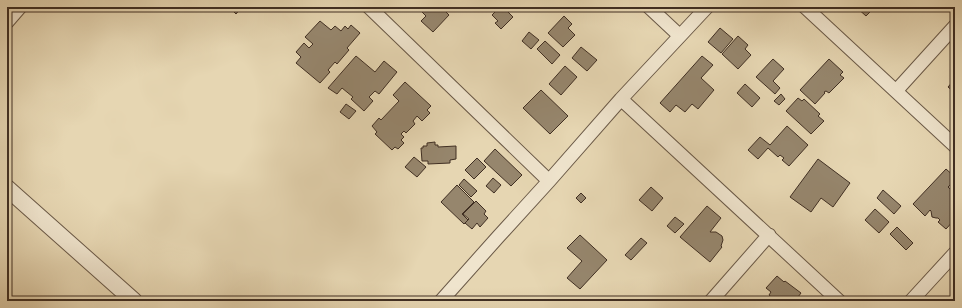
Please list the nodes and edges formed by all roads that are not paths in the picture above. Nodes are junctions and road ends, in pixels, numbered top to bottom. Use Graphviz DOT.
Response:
graph roads {
  1 [pos="20,7"];
  2 [pos="369,7"];
  3 [pos="649,7"];
  4 [pos="707,7"];
  5 [pos="805,7"];
  6 [pos="7,22"];
  7 [pos="955,26"];
  8 [pos="680,36"];
  9 [pos="896,91"];
  10 [pos="622,99"];
  11 [pos="955,146"];
  12 [pos="549,181"];
  13 [pos="7,188"];
  14 [pos="769,235"];
  15 [pos="955,253"];
  16 [pos="134,301"];
  17 [pos="441,301"];
  18 [pos="711,301"];
  19 [pos="839,301"];
  20 [pos="911,301"];
  1 -- 6 [label="street"];
  2 -- 12 [label="street"];
  3 -- 8 [label="street"];
  4 -- 8 [label="street"];
  5 -- 9 [label="street"];
  7 -- 9 [label="street"];
  8 -- 10 [label="street"];
  9 -- 11 [label="street"];
  10 -- 12 [label="street"];
  10 -- 14 [label="street"];
  12 -- 17 [label="street"];
  13 -- 16 [label="street"];
  14 -- 18 [label="street"];
  14 -- 19 [label="street"];
  15 -- 20 [label="street"];
}
